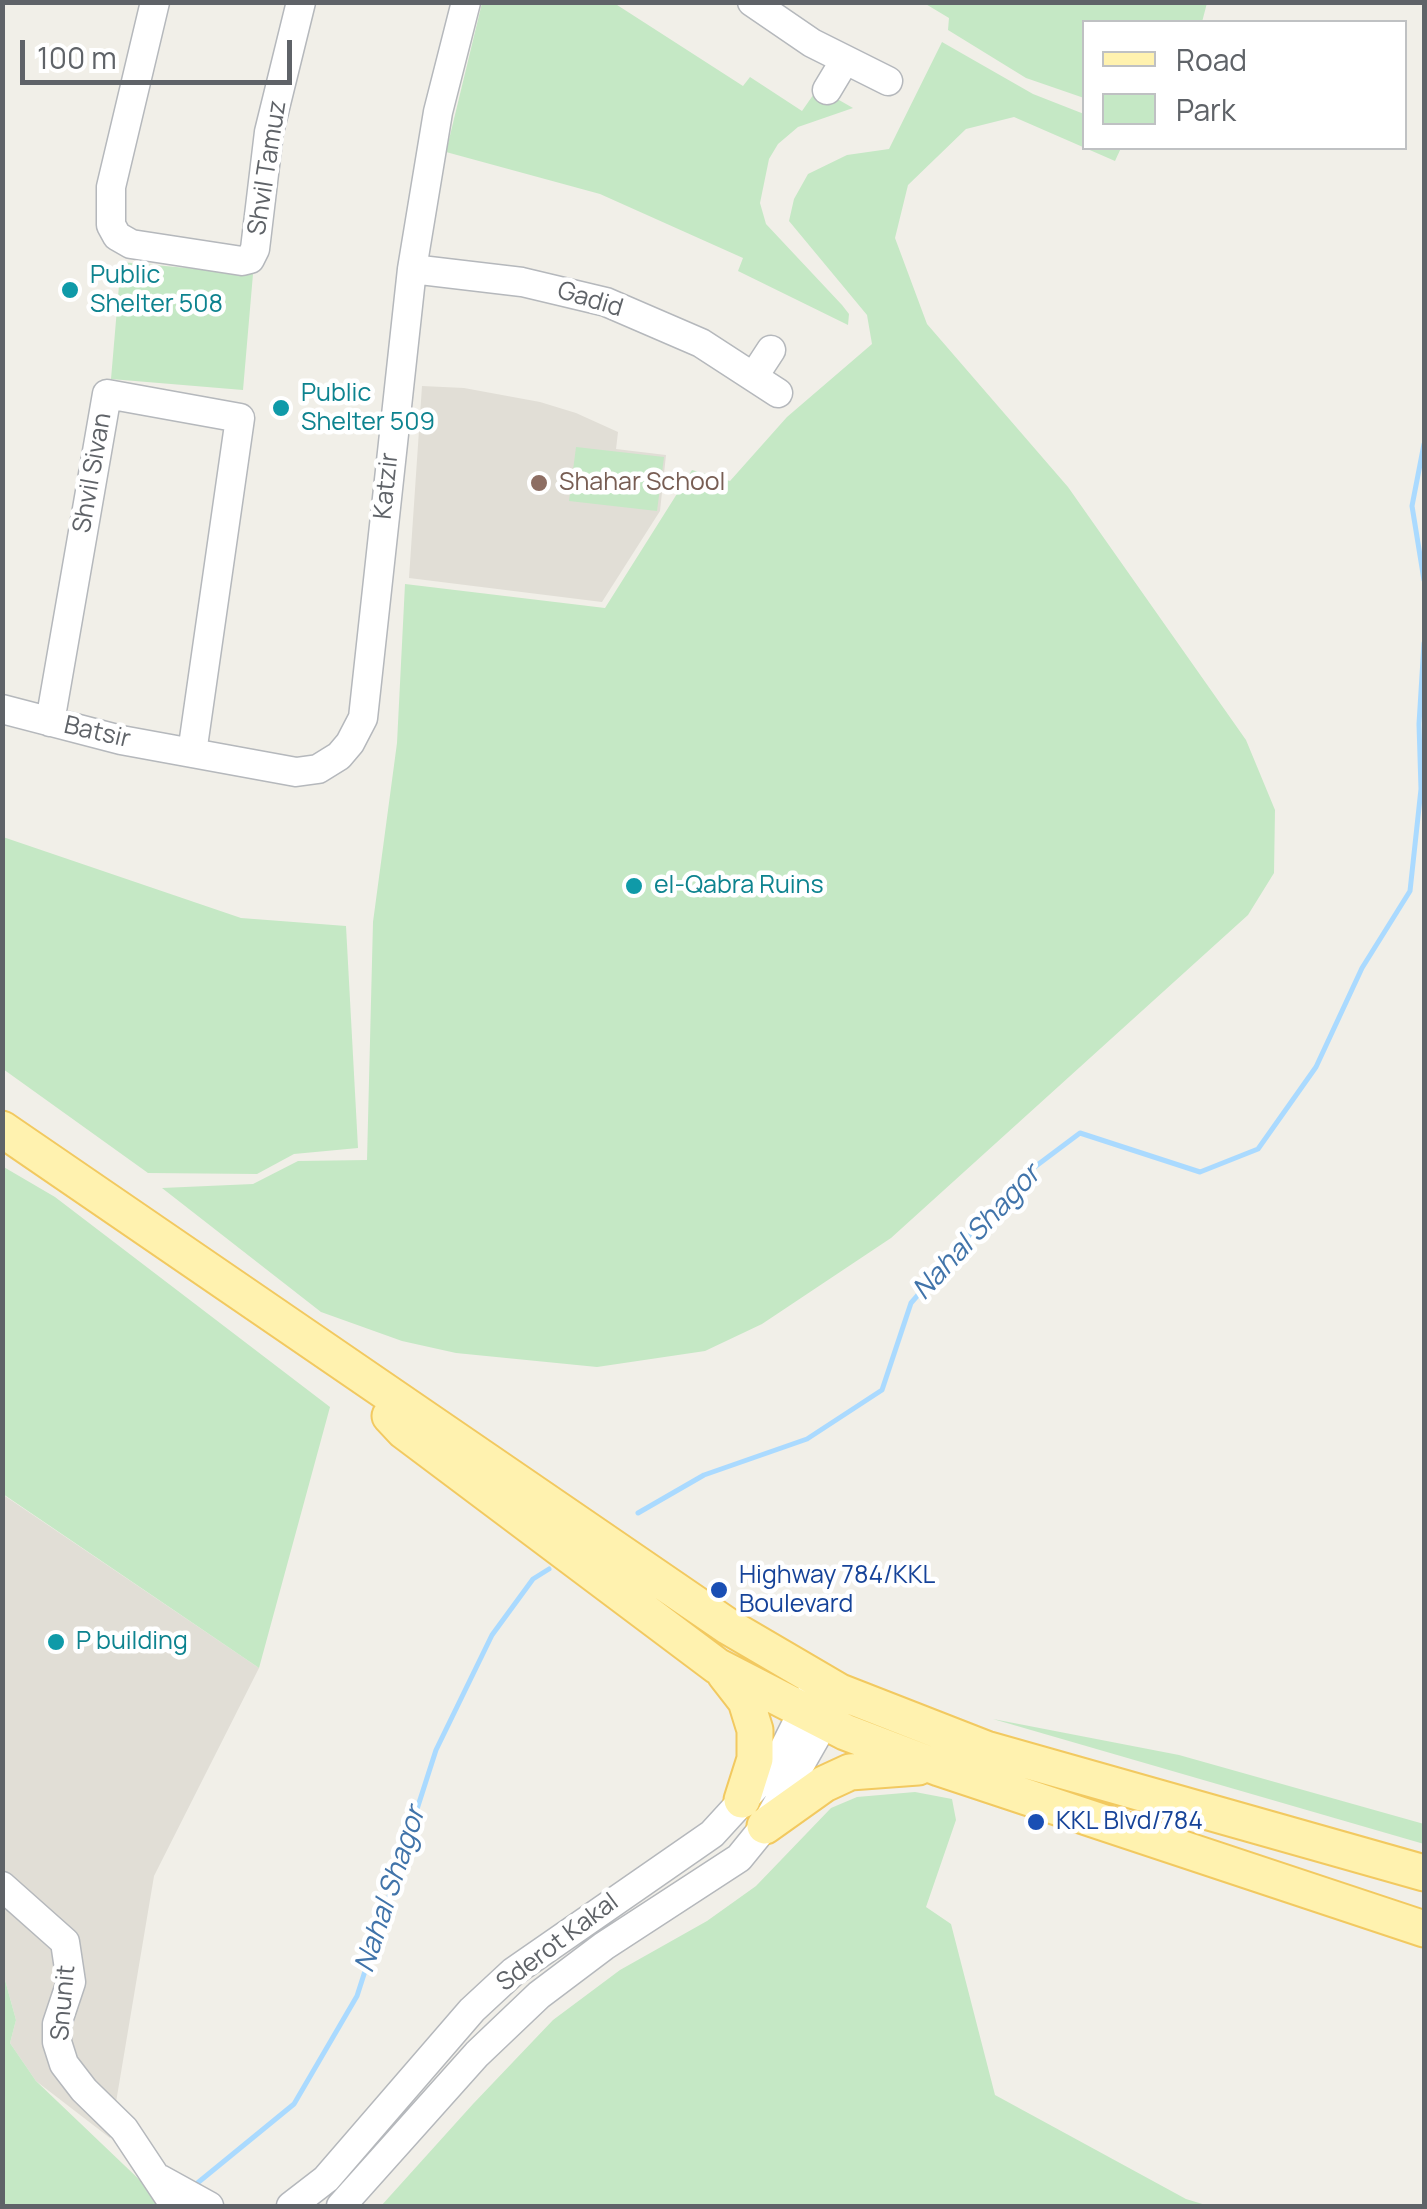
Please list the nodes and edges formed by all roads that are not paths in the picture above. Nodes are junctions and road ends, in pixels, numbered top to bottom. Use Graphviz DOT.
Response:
graph roads {
  1 [pos="155,2"];
  2 [pos="301,2"];
  3 [pos="466,2"];
  4 [pos="752,2"];
  5 [pos="845,60"];
  6 [pos="888,81"];
  7 [pos="828,90"];
  8 [pos="412,269"];
  9 [pos="771,350"];
  10 [pos="754,376"];
  11 [pos="778,393"];
  12 [pos="2,710"];
  13 [pos="50,722"];
  14 [pos="192,753"];
  15 [pos="6,1133"];
  16 [pos="334,1357"];
  17 [pos="717,1666"];
  18 [pos="822,1701"];
  19 [pos="939,1768"];
  20 [pos="754,1813"];
  21 [pos="1424,1874"];
  22 [pos="2,1886"];
  23 [pos="1424,1929"];
  24 [pos="154,2176"];
  25 [pos="175,2206"];
  26 [pos="209,2206"];
  27 [pos="291,2206"];
  28 [pos="341,2206"];
  1 -- 2 [label="street, Shvil Tamuz"];
  3 -- 8 [label="street, Katzir"];
  4 -- 5 [label="street"];
  5 -- 6 [label="street"];
  5 -- 7 [label="street"];
  8 -- 10 [label="street, Gadid"];
  8 -- 14 [label="street, Katzir"];
  9 -- 10 [label="street"];
  10 -- 11 [label="street, Gadid"];
  12 -- 13 [label="street, Batsir"];
  13 -- 14 [label="street, Batsir"];
  13 -- 14 [label="street, Shvil Sivan"];
  15 -- 16 [label="main road"];
  16 -- 17 [label="main road"];
  16 -- 18 [label="main road"];
  17 -- 18 [label="main road"];
  17 -- 20 [label="main road"];
  18 -- 19 [label="main road"];
  18 -- 20 [label="street, Sderot Kakal"];
  18 -- 21 [label="main road"];
  19 -- 20 [label="main road"];
  19 -- 23 [label="main road"];
  20 -- 27 [label="street, Sderot Kakal"];
  20 -- 28 [label="street, Sderot Kakal"];
  22 -- 24 [label="street, Snunit"];
  24 -- 25 [label="street, Snunit"];
  24 -- 26 [label="street, Snunit"];
}
